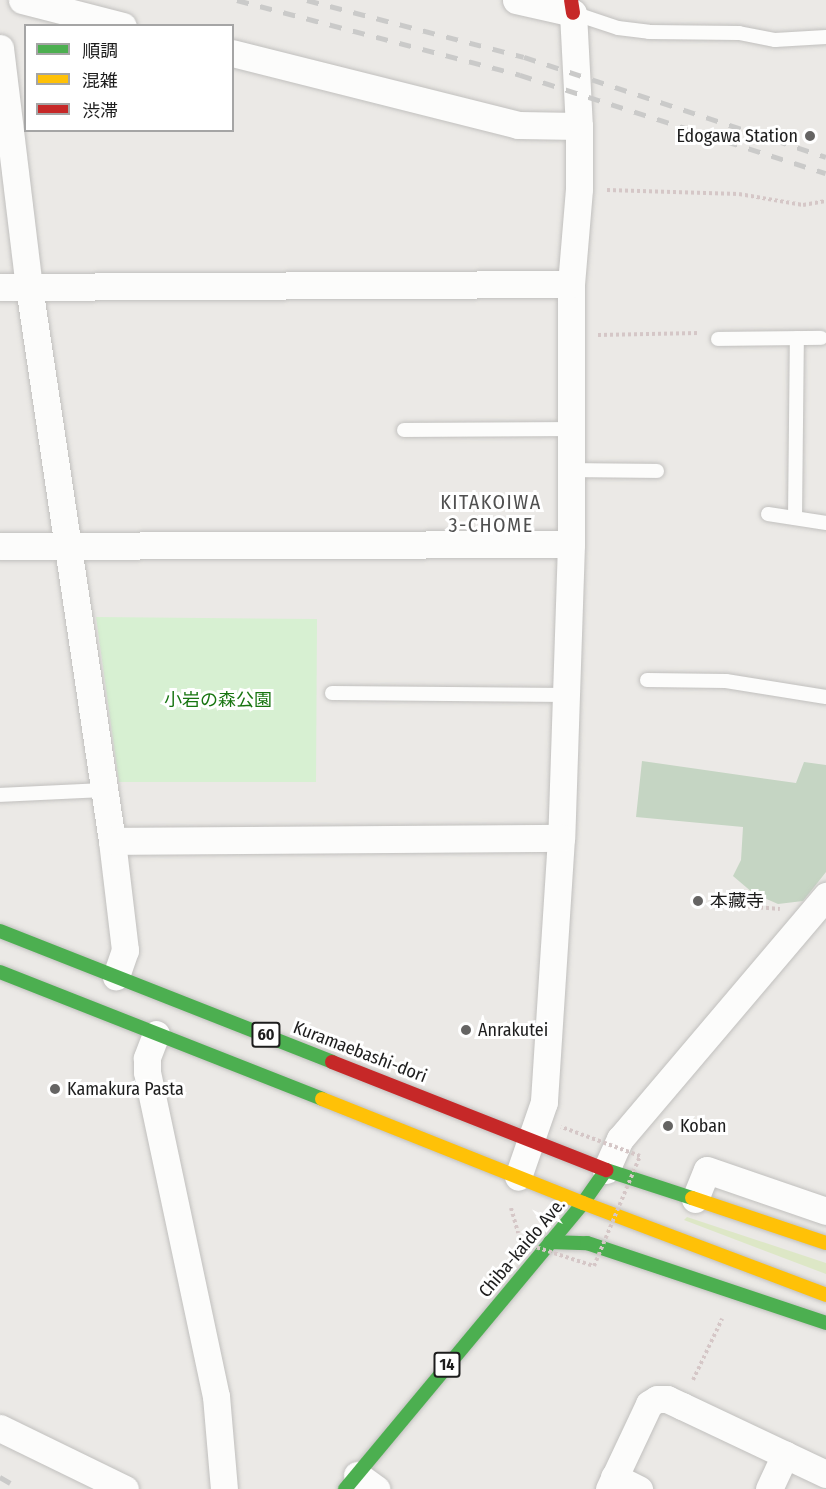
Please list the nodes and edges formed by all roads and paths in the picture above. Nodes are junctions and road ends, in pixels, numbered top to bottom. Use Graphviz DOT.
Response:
graph roads {
  1 [pos="22,0"];
  2 [pos="516,0"];
  3 [pos="572,7"];
  4 [pos="115,24"];
  5 [pos="826,37"];
  6 [pos="0,48"];
  7 [pos="234,54"];
  8 [pos="579,126"];
  9 [pos="5,139"];
  10 [pos="579,189"];
  11 [pos="826,201"];
  12 [pos="571,284"];
  13 [pos="0,287"];
  14 [pos="28,287"];
  15 [pos="571,336"];
  16 [pos="797,338"];
  17 [pos="820,338"];
  18 [pos="717,339"];
  19 [pos="572,429"];
  20 [pos="404,430"];
  21 [pos="572,470"];
  22 [pos="657,471"];
  23 [pos="768,514"];
  24 [pos="795,518"];
  25 [pos="826,523"];
  26 [pos="571,544"];
  27 [pos="0,546"];
  28 [pos="68,547"];
  29 [pos="647,680"];
  30 [pos="332,693"];
  31 [pos="566,695"];
  32 [pos="826,697"];
  33 [pos="102,790"];
  34 [pos="0,795"];
  35 [pos="561,838"];
  36 [pos="112,841"];
  37 [pos="826,896"];
  38 [pos="730,905"];
  39 [pos="807,919"];
  40 [pos="0,931"];
  41 [pos="0,972"];
  42 [pos="116,976"];
  43 [pos="156,1034"];
  44 [pos="561,1127"];
  45 [pos="532,1139"];
  46 [pos="606,1170"];
  47 [pos="518,1190"];
  48 [pos="695,1199"];
  49 [pos="583,1203"];
  50 [pos="826,1211"];
  51 [pos="550,1242"];
  52 [pos="826,1243"];
  53 [pos="826,1295"];
  54 [pos="722,1318"];
  55 [pos="826,1323"];
  56 [pos="682,1406"];
  57 [pos="0,1428"];
  58 [pos="785,1455"];
  59 [pos="826,1474"];
  60 [pos="612,1483"];
  61 [pos="359,1485"];
  62 [pos="125,1489"];
  63 [pos="224,1489"];
  64 [pos="639,1489"];
  65 [pos="769,1489"];
  1 -- 4 [label="street"];
  2 -- 3 [label="street"];
  3 -- 5 [label="lane"];
  3 -- 8 [label="street"];
  6 -- 9 [label="street"];
  7 -- 8 [label="street"];
  8 -- 10 [label="street"];
  9 -- 14 [label="street"];
  10 -- 11 [label="path"];
  10 -- 12 [label="street"];
  12 -- 14 [label="street"];
  12 -- 15 [label="street"];
  13 -- 14 [label="street"];
  14 -- 28 [label="street"];
  15 -- 18 [label="path"];
  15 -- 19 [label="street"];
  16 -- 17 [label="lane"];
  16 -- 18 [label="lane"];
  16 -- 24 [label="lane"];
  19 -- 20 [label="lane"];
  19 -- 21 [label="street"];
  21 -- 22 [label="lane"];
  21 -- 26 [label="street"];
  23 -- 24 [label="lane"];
  24 -- 25 [label="lane"];
  26 -- 28 [label="street"];
  26 -- 31 [label="street"];
  27 -- 28 [label="street"];
  28 -- 33 [label="street"];
  29 -- 32 [label="lane"];
  30 -- 31 [label="lane"];
  31 -- 35 [label="street"];
  33 -- 34 [label="lane"];
  33 -- 36 [label="street"];
  35 -- 36 [label="street"];
  35 -- 45 [label="street"];
  36 -- 42 [label="street"];
  37 -- 39 [label="street"];
  38 -- 39 [label="path"];
  39 -- 46 [label="street"];
  40 -- 42 [label="main road, Kuramaebashi-dori / 60"];
  41 -- 43 [label="main road, 60"];
  42 -- 45 [label="main road, Kuramaebashi-dori / 60"];
  43 -- 47 [label="main road, 60"];
  43 -- 63 [label="street"];
  44 -- 47 [label="path, bridge"];
  45 -- 46 [label="main road, Kuramaebashi-dori / 60"];
  45 -- 47 [label="street"];
  46 -- 48 [label="main road"];
  46 -- 49 [label="main road, 14"];
  47 -- 49 [label="main road, 60"];
  48 -- 50 [label="street"];
  48 -- 52 [label="main road"];
  49 -- 51 [label="main road, Chiba-kaido Ave. / 14"];
  49 -- 53 [label="main road, Chiba-kaido Ave."];
  51 -- 55 [label="main road"];
  51 -- 61 [label="main road, Chiba-kaido Ave. / 14"];
  54 -- 56 [label="path"];
  56 -- 58 [label="street"];
  56 -- 60 [label="street"];
  57 -- 62 [label="street"];
  58 -- 59 [label="street"];
  58 -- 65 [label="street"];
  60 -- 64 [label="street"];
}
